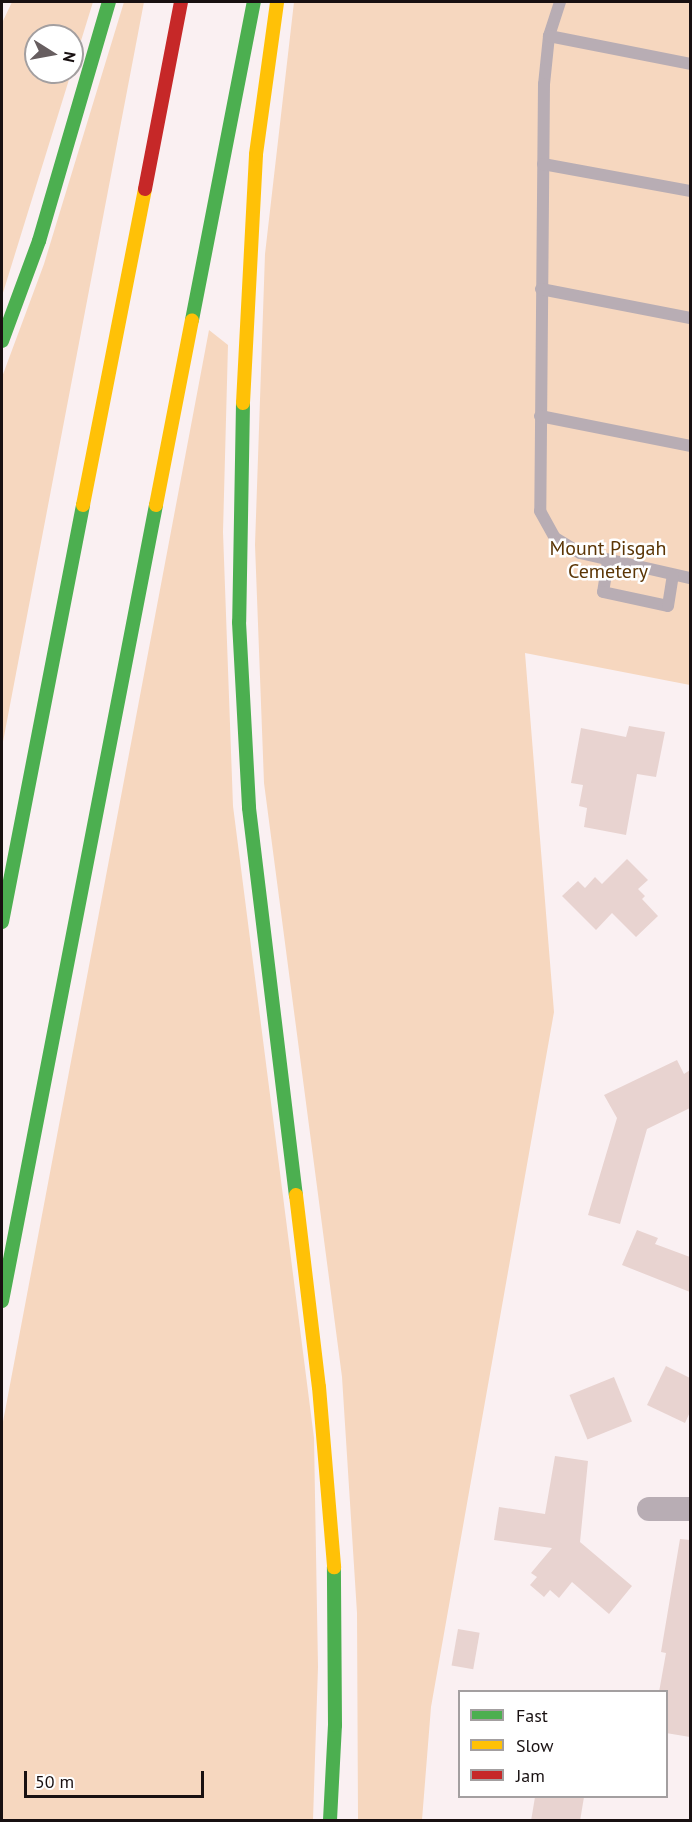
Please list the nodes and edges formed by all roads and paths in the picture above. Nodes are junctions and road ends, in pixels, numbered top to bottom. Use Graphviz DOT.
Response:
graph roads {
  1 [pos="110,2"];
  2 [pos="181,2"];
  3 [pos="254,2"];
  4 [pos="277,2"];
  5 [pos="560,2"];
  6 [pos="549,36"];
  7 [pos="690,64"];
  8 [pos="543,164"];
  9 [pos="690,191"];
  10 [pos="541,289"];
  11 [pos="690,318"];
  12 [pos="2,341"];
  13 [pos="540,416"];
  14 [pos="690,446"];
  15 [pos="608,561"];
  16 [pos="673,575"];
  17 [pos="690,578"];
  18 [pos="2,922"];
  19 [pos="2,1301"];
  20 [pos="649,1509"];
  21 [pos="690,1509"];
  22 [pos="330,1821"];
  1 -- 12 [label="highway"];
  2 -- 18 [label="highway"];
  3 -- 19 [label="highway"];
  4 -- 22 [label="highway"];
  5 -- 6 [label="lane"];
  6 -- 7 [label="lane"];
  6 -- 8 [label="lane"];
  8 -- 9 [label="lane"];
  8 -- 10 [label="lane"];
  10 -- 11 [label="lane"];
  10 -- 13 [label="lane"];
  13 -- 14 [label="lane"];
  13 -- 15 [label="lane"];
  15 -- 16 [label="lane"];
  15 -- 16 [label="lane"];
  16 -- 17 [label="lane"];
  20 -- 21 [label="street"];
}
